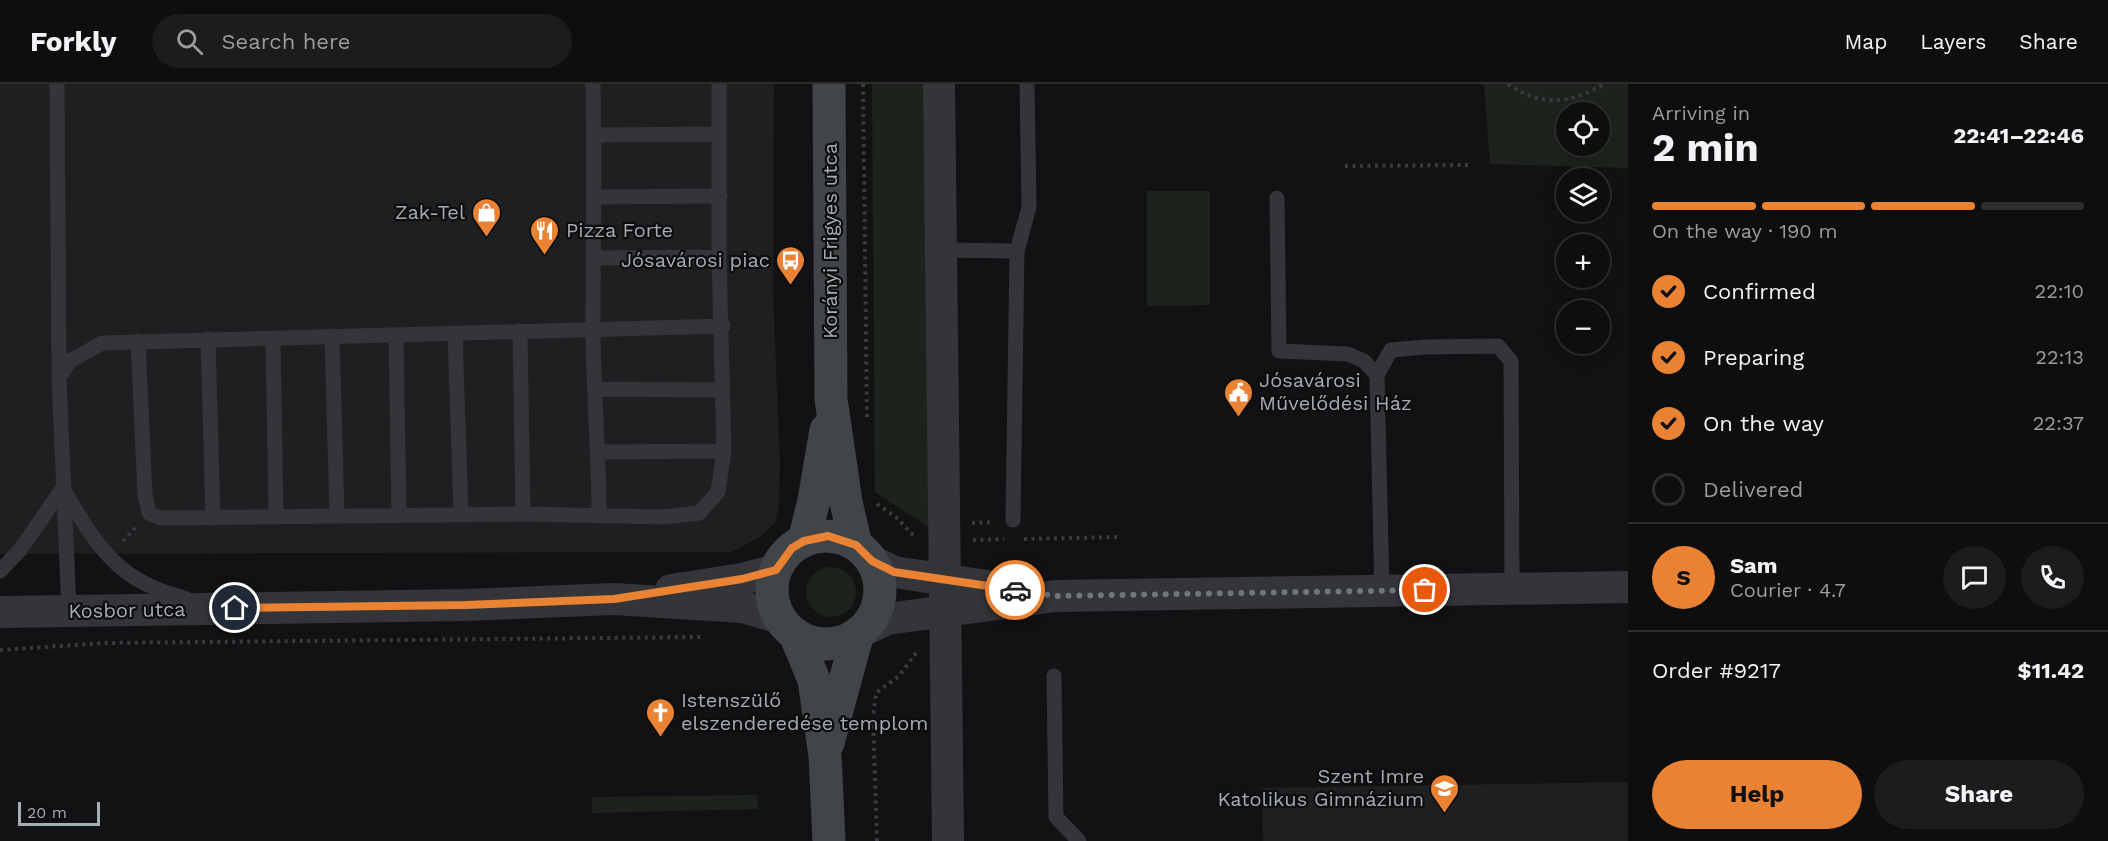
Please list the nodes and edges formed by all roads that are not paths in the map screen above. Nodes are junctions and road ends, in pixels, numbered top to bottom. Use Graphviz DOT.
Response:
graph roads {
  1 [pos="57,84"];
  2 [pos="593,84"];
  3 [pos="719,84"];
  4 [pos="829,84"];
  5 [pos="939,84"];
  6 [pos="1026,84"];
  7 [pos="594,135"];
  8 [pos="719,135"];
  9 [pos="720,196"];
  10 [pos="595,197"];
  11 [pos="1277,198"];
  12 [pos="941,250"];
  13 [pos="1017,250"];
  14 [pos="719,257"];
  15 [pos="594,258"];
  16 [pos="723,326"];
  17 [pos="593,329"];
  18 [pos="520,331"];
  19 [pos="455,333"];
  20 [pos="396,335"];
  21 [pos="332,336"];
  22 [pos="273,338"];
  23 [pos="208,339"];
  24 [pos="138,341"];
  25 [pos="1377,375"];
  26 [pos="59,378"];
  27 [pos="596,389"];
  28 [pos="723,390"];
  29 [pos="831,399"];
  30 [pos="724,451"];
  31 [pos="599,452"];
  32 [pos="63,488"];
  33 [pos="399,514"];
  34 [pos="461,514"];
  35 [pos="523,514"];
  36 [pos="337,515"];
  37 [pos="599,515"];
  38 [pos="276,517"];
  39 [pos="213,518"];
  40 [pos="1013,520"];
  41 [pos="804,541"];
  42 [pos="864,553"];
  43 [pos="776,570"];
  44 [pos="0,571"];
  45 [pos="1628,587"];
  46 [pos="1512,588"];
  47 [pos="1382,591"];
  48 [pos="944,595"];
  49 [pos="614,599"];
  50 [pos="212,608"];
  51 [pos="69,610"];
  52 [pos="0,612"];
  53 [pos="788,626"];
  54 [pos="858,633"];
  55 [pos="1054,676"];
  56 [pos="825,756"];
  57 [pos="829,841"];
  58 [pos="948,841"];
  59 [pos="1079,841"];
  1 -- 26 [label="lane"];
  2 -- 7 [label="lane"];
  3 -- 8 [label="lane"];
  4 -- 29 [label="street, Korányi Frigyes utca"];
  5 -- 12 [label="street"];
  6 -- 13 [label="lane"];
  7 -- 8 [label="lane"];
  7 -- 10 [label="lane"];
  8 -- 9 [label="lane"];
  9 -- 10 [label="lane"];
  9 -- 14 [label="lane"];
  10 -- 15 [label="lane"];
  11 -- 25 [label="lane"];
  12 -- 13 [label="lane"];
  12 -- 48 [label="street"];
  13 -- 40 [label="lane"];
  14 -- 15 [label="lane"];
  14 -- 16 [label="lane"];
  15 -- 17 [label="lane"];
  16 -- 17 [label="lane"];
  16 -- 28 [label="lane"];
  17 -- 18 [label="lane"];
  17 -- 27 [label="lane"];
  18 -- 19 [label="lane"];
  18 -- 35 [label="lane"];
  19 -- 20 [label="lane"];
  19 -- 34 [label="lane"];
  20 -- 21 [label="lane"];
  20 -- 33 [label="lane"];
  21 -- 22 [label="lane"];
  21 -- 36 [label="lane"];
  22 -- 23 [label="lane"];
  22 -- 38 [label="lane"];
  23 -- 24 [label="lane"];
  23 -- 39 [label="lane"];
  24 -- 26 [label="lane"];
  24 -- 39 [label="lane"];
  25 -- 46 [label="lane"];
  25 -- 47 [label="lane"];
  26 -- 32 [label="lane"];
  27 -- 28 [label="lane"];
  27 -- 31 [label="lane"];
  28 -- 30 [label="lane"];
  29 -- 41 [label="street, Korányi Frigyes utca"];
  29 -- 42 [label="street, Korányi Frigyes utca"];
  30 -- 31 [label="lane"];
  30 -- 37 [label="lane"];
  31 -- 37 [label="lane"];
  32 -- 44 [label="lane"];
  32 -- 50 [label="lane"];
  32 -- 51 [label="lane"];
  33 -- 34 [label="lane"];
  33 -- 36 [label="lane"];
  34 -- 35 [label="lane"];
  35 -- 37 [label="lane"];
  36 -- 38 [label="lane"];
  38 -- 39 [label="lane"];
  41 -- 42 [label="street"];
  41 -- 43 [label="street"];
  42 -- 48 [label="street"];
  42 -- 54 [label="street"];
  43 -- 49 [label="street"];
  43 -- 53 [label="street"];
  45 -- 46 [label="street"];
  46 -- 47 [label="street"];
  47 -- 48 [label="street"];
  48 -- 54 [label="street"];
  48 -- 58 [label="street"];
  49 -- 50 [label="street, Kosbor utca"];
  49 -- 53 [label="street"];
  50 -- 51 [label="street, Kosbor utca"];
  51 -- 52 [label="street, Kosbor utca"];
  53 -- 54 [label="street"];
  53 -- 56 [label="street"];
  54 -- 56 [label="street"];
  55 -- 59 [label="lane"];
  56 -- 57 [label="street"];
}
